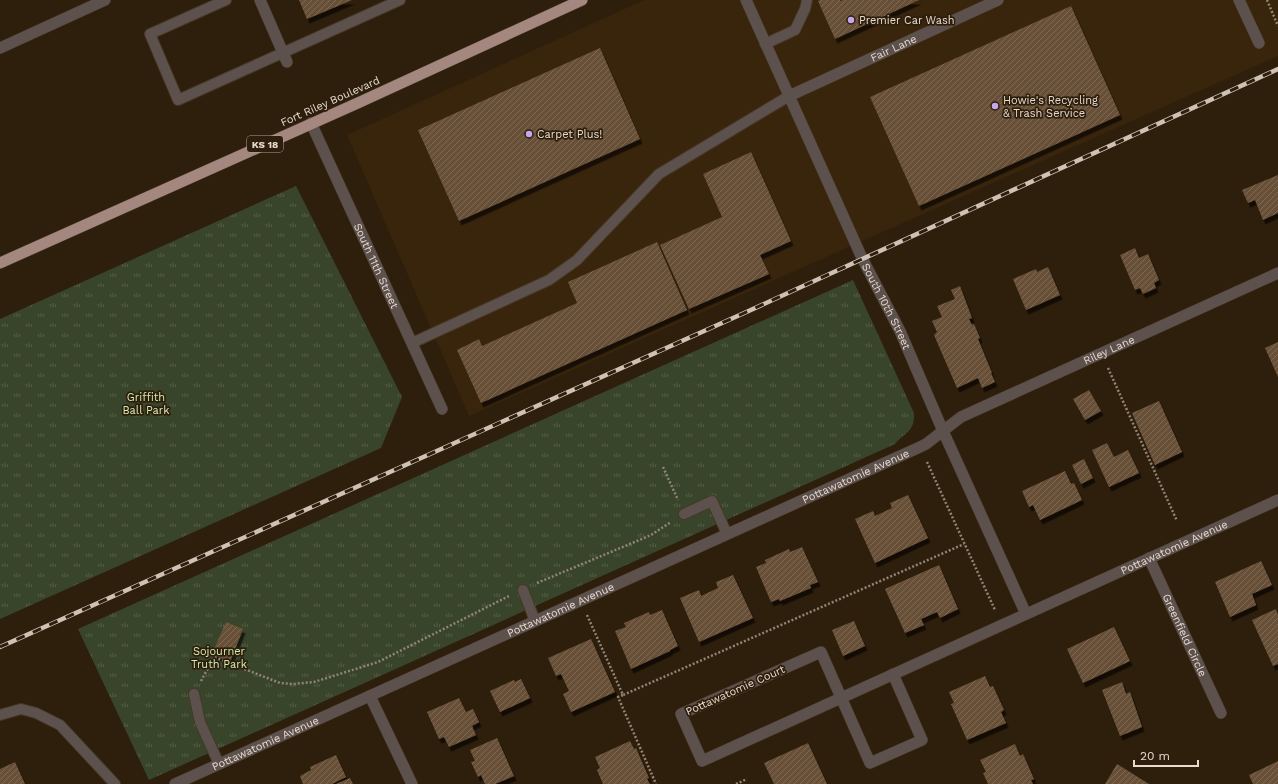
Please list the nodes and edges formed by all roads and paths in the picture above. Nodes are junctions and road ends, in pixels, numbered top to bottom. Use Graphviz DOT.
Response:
graph roads {
  1 [pos="105,0"];
  2 [pos="226,0"];
  3 [pos="260,0"];
  4 [pos="400,0"];
  5 [pos="582,0"];
  6 [pos="746,0"];
  7 [pos="807,0"];
  8 [pos="998,0"];
  9 [pos="1239,0"];
  10 [pos="1267,0"];
  11 [pos="1278,26"];
  12 [pos="1259,43"];
  13 [pos="765,44"];
  14 [pos="0,48"];
  15 [pos="285,57"];
  16 [pos="789,96"];
  17 [pos="311,123"];
  18 [pos="0,263"];
  19 [pos="1278,273"];
  20 [pos="412,343"];
  21 [pos="1102,354"];
  22 [pos="442,409"];
  23 [pos="943,431"];
  24 [pos="920,447"];
  25 [pos="663,467"];
  26 [pos="1278,500"];
  27 [pos="684,514"];
  28 [pos="1177,521"];
  29 [pos="727,534"];
  30 [pos="964,544"];
  31 [pos="1149,558"];
  32 [pos="523,590"];
  33 [pos="584,611"];
  34 [pos="1026,614"];
  35 [pos="535,621"];
  36 [pos="1002,625"];
  37 [pos="893,674"];
  38 [pos="194,694"];
  39 [pos="623,695"];
  40 [pos="370,696"];
  41 [pos="841,698"];
  42 [pos="1221,713"];
  43 [pos="0,715"];
  44 [pos="219,764"];
  45 [pos="747,779"];
  46 [pos="115,784"];
  47 [pos="175,784"];
  48 [pos="412,784"];
  49 [pos="656,784"];
  50 [pos="736,784"];
  1 -- 14 [label="street"];
  2 -- 15 [label="lane"];
  3 -- 15 [label="street"];
  4 -- 15 [label="lane"];
  5 -- 17 [label="highway, Fort Riley Boulevard / KS 18"];
  6 -- 13 [label="street, South 10th Street"];
  7 -- 13 [label="lane"];
  8 -- 16 [label="street, Fair Lane"];
  9 -- 12 [label="street"];
  10 -- 11 [label="path"];
  13 -- 16 [label="street, South 10th Street"];
  16 -- 20 [label="lane"];
  16 -- 23 [label="street, South 10th Street"];
  17 -- 18 [label="highway, Fort Riley Boulevard / KS 18"];
  17 -- 20 [label="street, South 11th Street"];
  19 -- 21 [label="street, Riley Lane"];
  20 -- 22 [label="street, South 11th Street"];
  21 -- 23 [label="street, Riley Lane"];
  21 -- 28 [label="path"];
  23 -- 24 [label="street, Pottawatomie Avenue"];
  23 -- 34 [label="street, South 10th Street"];
  24 -- 29 [label="street, Pottawatomie Avenue"];
  24 -- 30 [label="path"];
  25 -- 27 [label="path"];
  26 -- 31 [label="street, Pottawatomie Avenue"];
  27 -- 29 [label="lane"];
  27 -- 32 [label="path"];
  29 -- 35 [label="street, Pottawatomie Avenue"];
  30 -- 36 [label="path"];
  30 -- 39 [label="path"];
  31 -- 34 [label="street, Pottawatomie Avenue"];
  31 -- 42 [label="street, Greenfield Circle"];
  32 -- 35 [label="lane"];
  32 -- 38 [label="path"];
  33 -- 39 [label="path"];
  34 -- 36 [label="street, Pottawatomie Court"];
  35 -- 40 [label="street, Pottawatomie Avenue"];
  36 -- 37 [label="street, Pottawatomie Court"];
  37 -- 41 [label="street, Pottawatomie Court"];
  37 -- 41 [label="street, Pottawatomie Court"];
  38 -- 44 [label="lane"];
  39 -- 49 [label="path"];
  40 -- 44 [label="street, Pottawatomie Avenue"];
  40 -- 48 [label="street"];
  41 -- 41 [label="street, Pottawatomie Court"];
  43 -- 46 [label="lane"];
  44 -- 47 [label="street, Pottawatomie Avenue"];
  45 -- 50 [label="path"];
}
